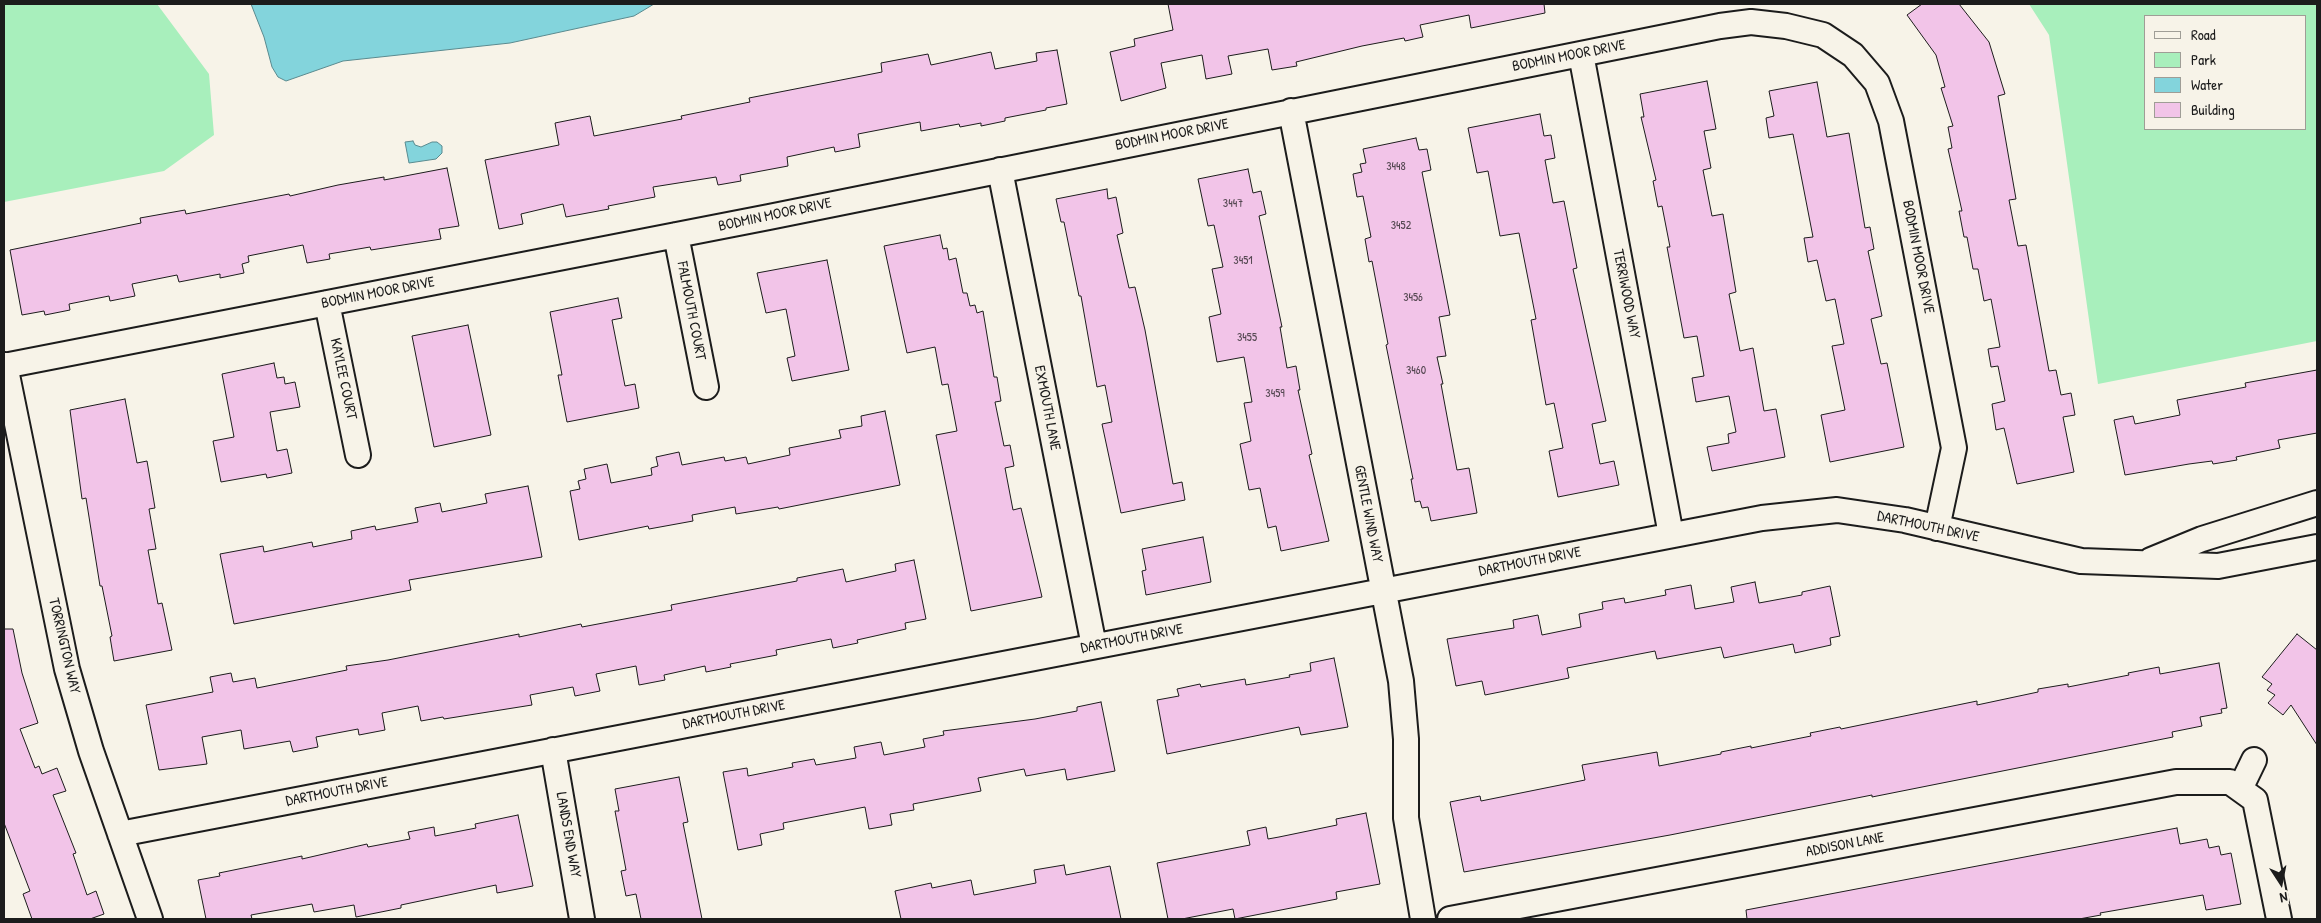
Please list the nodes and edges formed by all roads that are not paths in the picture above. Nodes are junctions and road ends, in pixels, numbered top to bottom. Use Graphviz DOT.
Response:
graph roads {
  1 [pos="1582,54"];
  2 [pos="1291,111"];
  3 [pos="1000,170"];
  4 [pos="676,235"];
  5 [pos="327,303"];
  6 [pos="4,366"];
  7 [pos="706,387"];
  8 [pos="358,455"];
  9 [pos="2317,503"];
  10 [pos="1937,528"];
  11 [pos="1671,535"];
  12 [pos="2317,546"];
  13 [pos="2145,563"];
  14 [pos="1382,590"];
  15 [pos="1094,646"];
  16 [pos="553,750"];
  17 [pos="2254,760"];
  18 [pos="2240,789"];
  19 [pos="120,834"];
  20 [pos="150,919"];
  21 [pos="582,919"];
  22 [pos="1423,919"];
  23 [pos="1450,919"];
  24 [pos="2279,919"];
  1 -- 2 [label="street, BODMIN MOOR DRIVE"];
  1 -- 10 [label="street, BODMIN MOOR DRIVE"];
  1 -- 11 [label="street, TERRIWOOD WAY"];
  2 -- 3 [label="street, BODMIN MOOR DRIVE"];
  2 -- 14 [label="street, GENTLE WIND WAY"];
  3 -- 4 [label="street, BODMIN MOOR DRIVE"];
  3 -- 15 [label="street, EXMOUTH LANE"];
  4 -- 5 [label="street, BODMIN MOOR DRIVE"];
  4 -- 7 [label="street, FALMOUTH COURT"];
  5 -- 6 [label="street, BODMIN MOOR DRIVE"];
  5 -- 8 [label="street, KAYLEE COURT"];
  6 -- 19 [label="street, TORRINGTON WAY"];
  9 -- 13 [label="street, DARTMOUTH DRIVE"];
  10 -- 11 [label="street, DARTMOUTH DRIVE"];
  10 -- 13 [label="street, DARTMOUTH DRIVE"];
  11 -- 14 [label="street, DARTMOUTH DRIVE"];
  12 -- 13 [label="street, DARTMOUTH DRIVE"];
  14 -- 15 [label="street, DARTMOUTH DRIVE"];
  14 -- 22 [label="street, GENTLE WIND WAY"];
  15 -- 16 [label="street, DARTMOUTH DRIVE"];
  16 -- 19 [label="street, DARTMOUTH DRIVE"];
  16 -- 21 [label="street, LANDS END WAY"];
  17 -- 18 [label="street"];
  18 -- 23 [label="street, ADDISON LANE"];
  18 -- 24 [label="street"];
  19 -- 20 [label="street, TORRINGTON WAY"];
}
